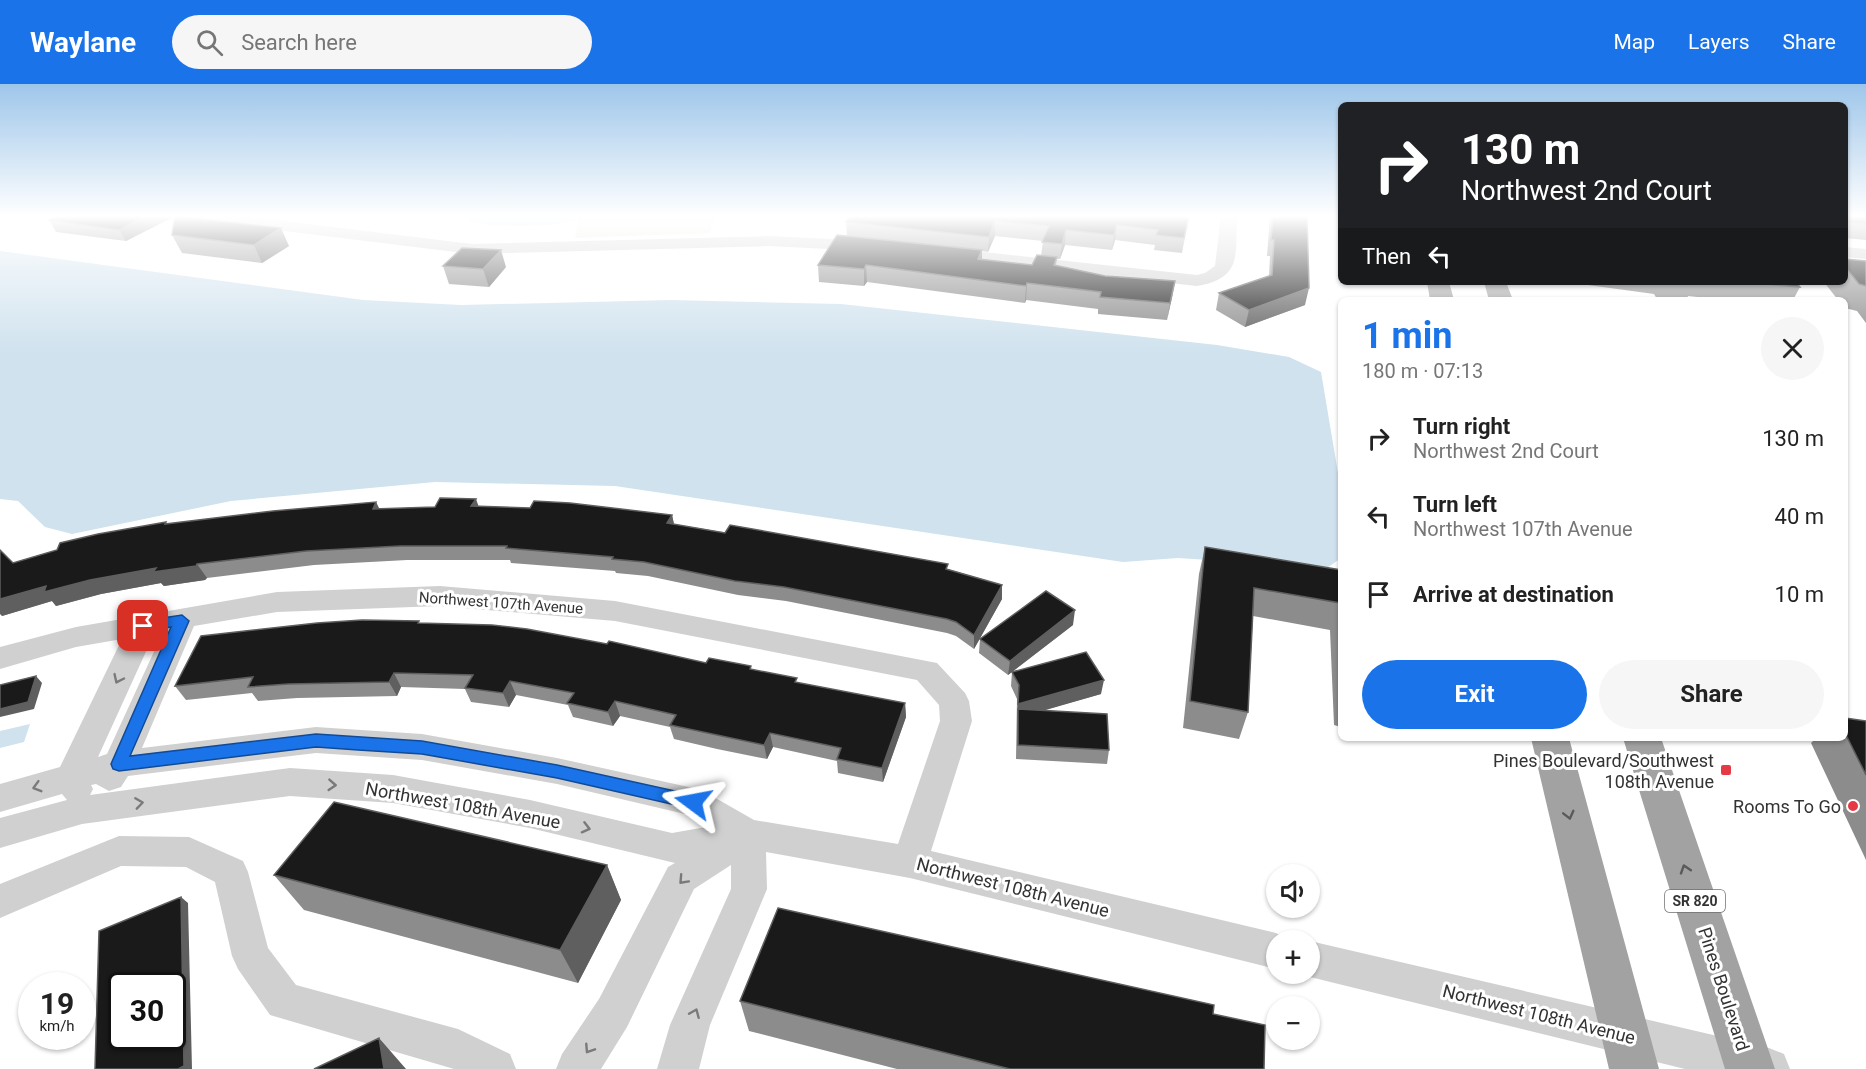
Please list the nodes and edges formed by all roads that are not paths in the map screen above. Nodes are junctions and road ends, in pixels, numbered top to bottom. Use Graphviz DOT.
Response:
graph roads {
  1 [pos="1021,262"];
  2 [pos="1224,262"];
  3 [pos="1848,270"];
  4 [pos="1866,272"];
  5 [pos="182,621"];
  6 [pos="143,626"];
  7 [pos="0,658"];
  8 [pos="1551,741"];
  9 [pos="1643,741"];
  10 [pos="119,764"];
  11 [pos="72,777"];
  12 [pos="0,798"];
  13 [pos="82,810"];
  14 [pos="0,833"];
  15 [pos="748,834"];
  16 [pos="910,862"];
  17 [pos="0,901"];
  18 [pos="1266,949"];
  19 [pos="1320,962"];
  20 [pos="1630,1052"];
  21 [pos="1756,1068"];
  22 [pos="495,1069"];
  23 [pos="577,1069"];
  24 [pos="678,1069"];
  1 -- 2 [label="street"];
  3 -- 4 [label="street"];
  5 -- 6 [label="street, Northwest 107th Avenue"];
  5 -- 10 [label="street"];
  5 -- 16 [label="street, Northwest 107th Avenue"];
  6 -- 7 [label="street, Northwest 107th Avenue"];
  6 -- 11 [label="street, one-way"];
  8 -- 20 [label="highway, one-way"];
  21 -- 9 [label="highway, Pines Boulevard / SR 820, one-way"];
  10 -- 11 [label="street, Northwest 108th Avenue"];
  10 -- 13 [label="street"];
  10 -- 15 [label="street, Northwest 108th Avenue"];
  11 -- 12 [label="street, Northwest 108th Avenue, one-way"];
  11 -- 13 [label="street"];
  13 -- 14 [label="street, Northwest 108th Avenue"];
  13 -- 15 [label="street, Northwest 108th Avenue, one-way"];
  15 -- 16 [label="street, Northwest 108th Avenue"];
  15 -- 23 [label="street, one-way"];
  24 -- 15 [label="street, one-way"];
  16 -- 18 [label="street, Northwest 108th Avenue"];
  17 -- 22 [label="street"];
  19 -- 20 [label="street, Northwest 108th Avenue"];
  20 -- 21 [label="street, Northwest 108th Avenue"];
}
